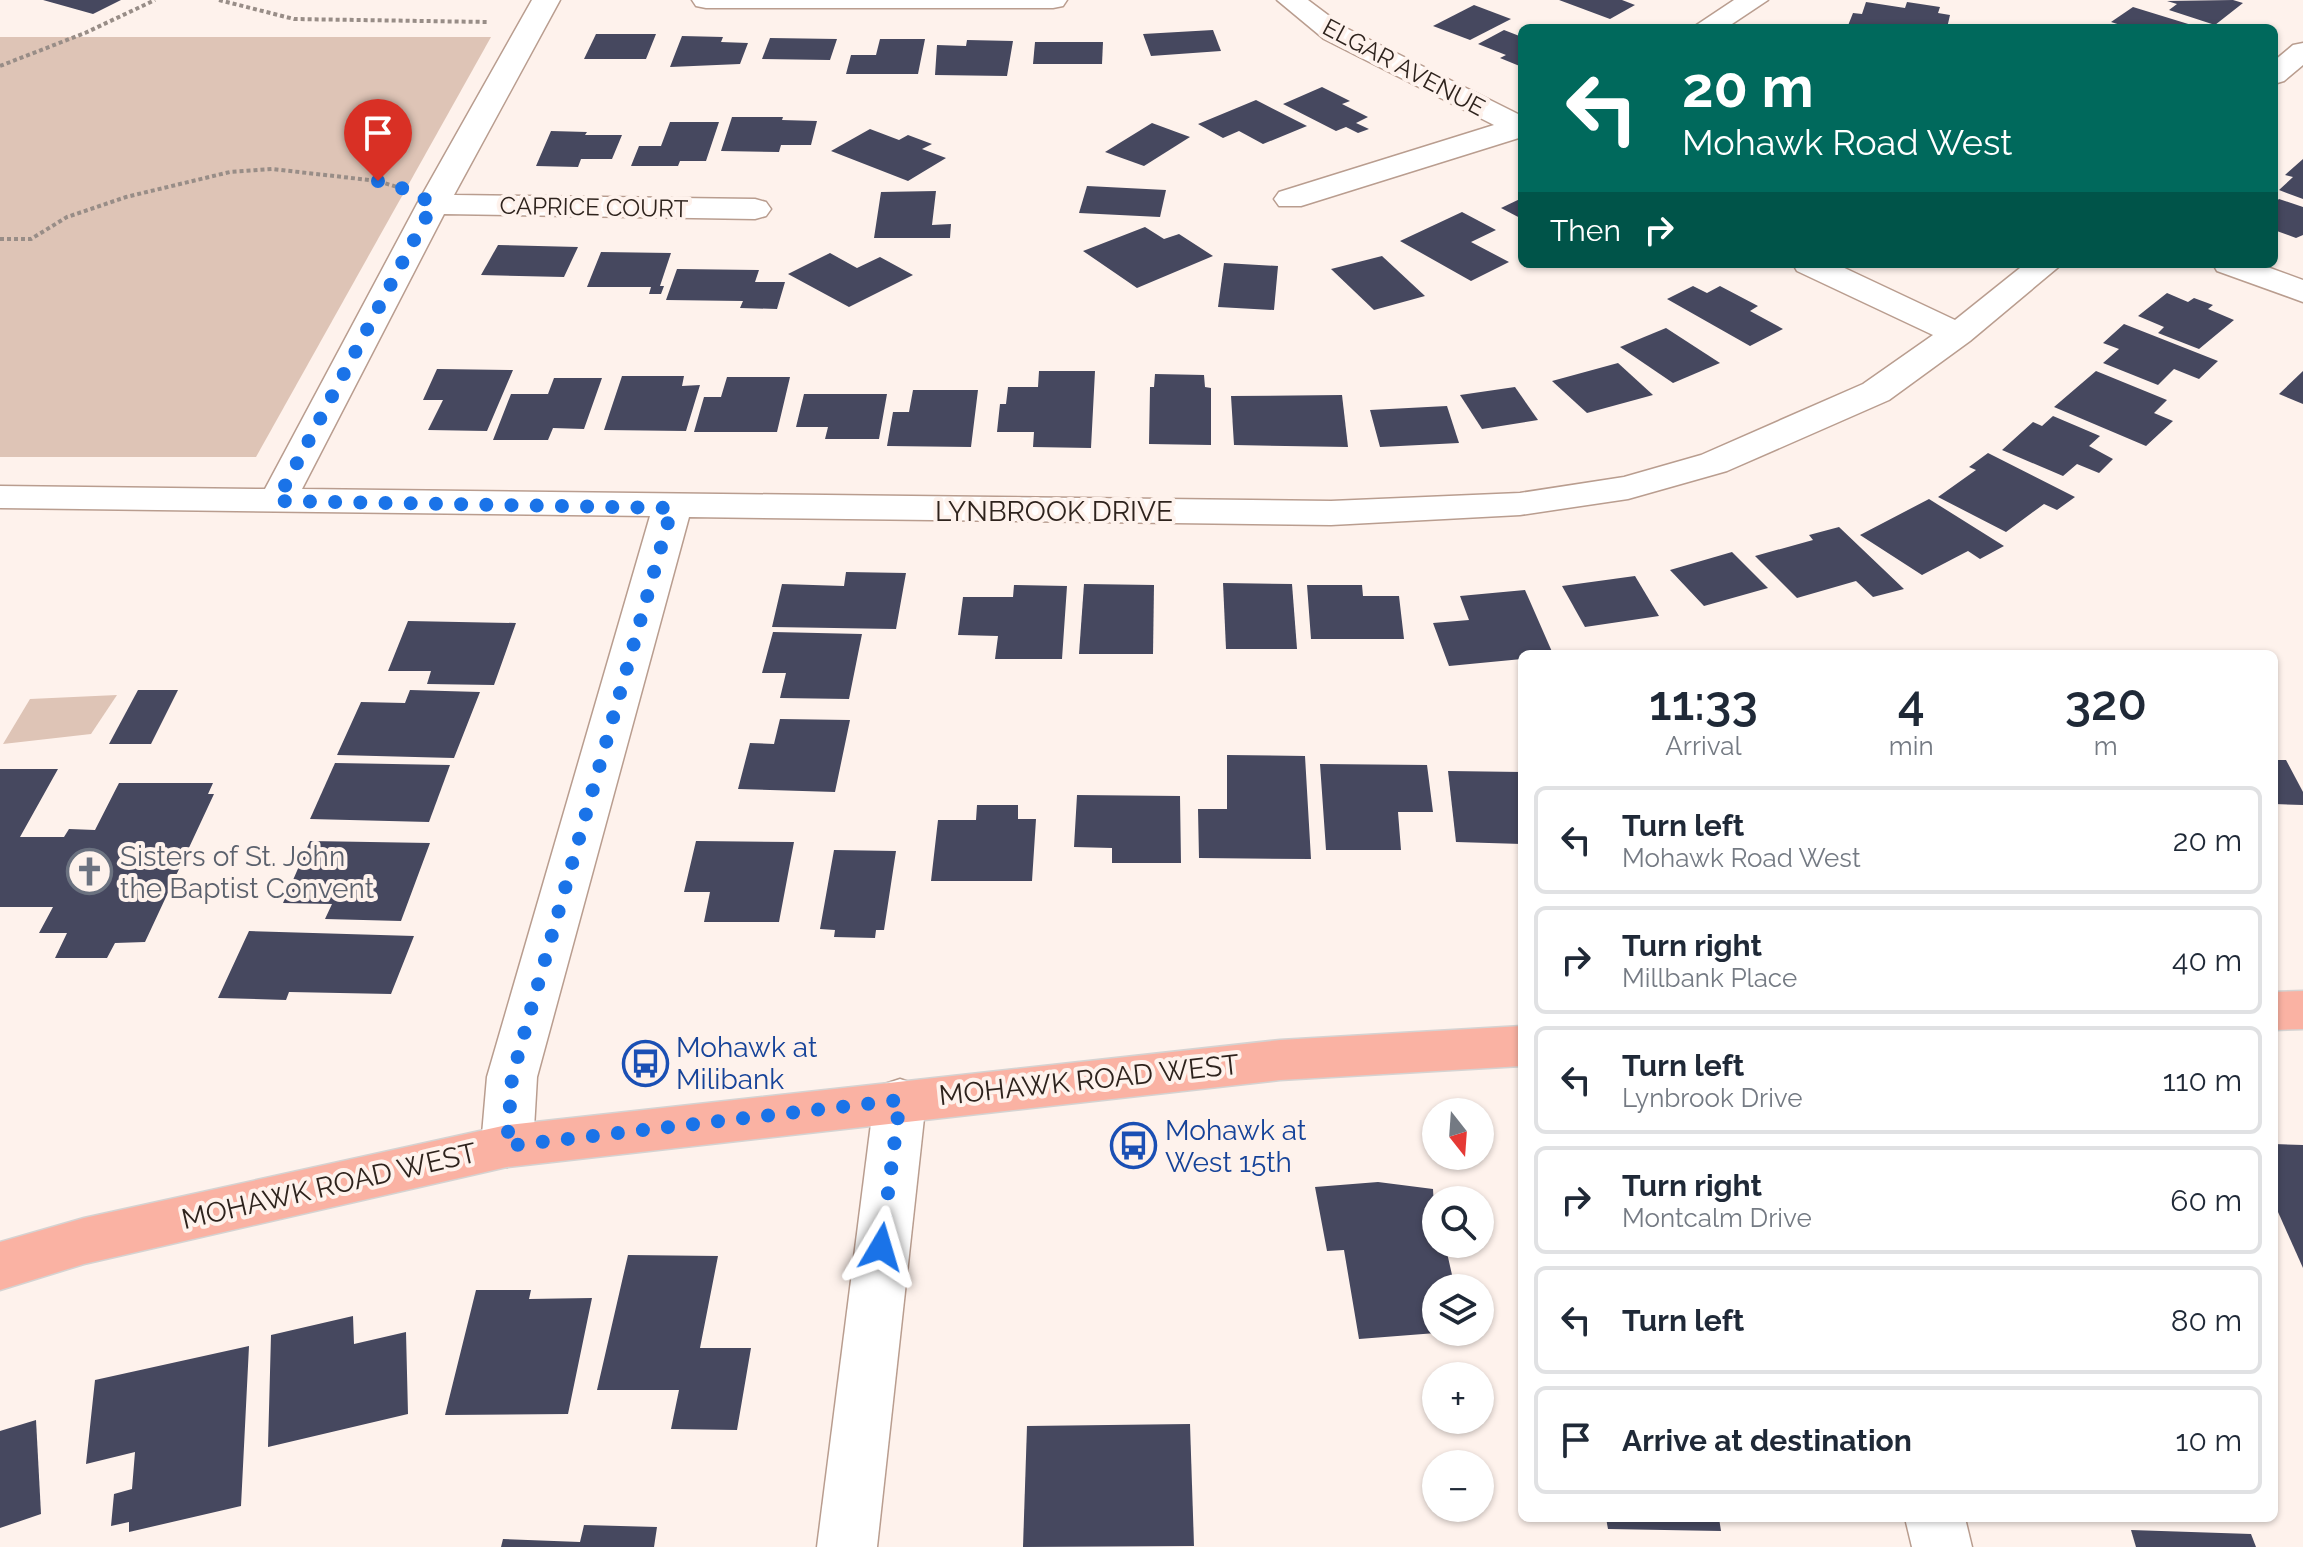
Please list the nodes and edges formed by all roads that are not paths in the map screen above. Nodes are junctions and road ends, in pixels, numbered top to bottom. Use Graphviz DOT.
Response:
graph roads {
  1 [pos="706,0"];
  2 [pos="1053,0"];
  3 [pos="1291,0"];
  4 [pos="1754,0"];
  5 [pos="540,11"];
  6 [pos="1713,24"];
  7 [pos="2303,51"];
  8 [pos="2278,72"];
  9 [pos="1518,125"];
  10 [pos="1518,128"];
  11 [pos="1290,199"];
  12 [pos="433,204"];
  13 [pos="755,209"];
  14 [pos="1818,268"];
  15 [pos="2041,268"];
  16 [pos="2240,268"];
  17 [pos="2303,292"];
  18 [pos="1958,334"];
  19 [pos="0,497"];
  20 [pos="277,501"];
  21 [pos="672,508"];
  22 [pos="2303,1010"];
  23 [pos="2278,1011"];
  24 [pos="1518,1046"];
  25 [pos="900,1100"];
  26 [pos="507,1146"];
  27 [pos="0,1266"];
  28 [pos="1936,1522"];
  29 [pos="847,1547"];
  30 [pos="1942,1547"];
  1 -- 2 [label="street"];
  3 -- 9 [label="street, ELGAR AVENUE"];
  4 -- 6 [label="street"];
  5 -- 12 [label="street"];
  7 -- 8 [label="street"];
  10 -- 11 [label="street"];
  12 -- 13 [label="street, CAPRICE COURT"];
  12 -- 20 [label="street"];
  14 -- 18 [label="street"];
  15 -- 18 [label="street, LYNBROOK DRIVE"];
  16 -- 17 [label="street"];
  18 -- 21 [label="street, LYNBROOK DRIVE"];
  19 -- 20 [label="street, LYNBROOK DRIVE"];
  20 -- 21 [label="street, LYNBROOK DRIVE"];
  21 -- 26 [label="street"];
  22 -- 23 [label="main road"];
  24 -- 25 [label="main road, MOHAWK ROAD WEST"];
  25 -- 26 [label="main road, MOHAWK ROAD WEST"];
  25 -- 29 [label="street"];
  26 -- 27 [label="main road, MOHAWK ROAD WEST"];
  28 -- 30 [label="street"];
}
